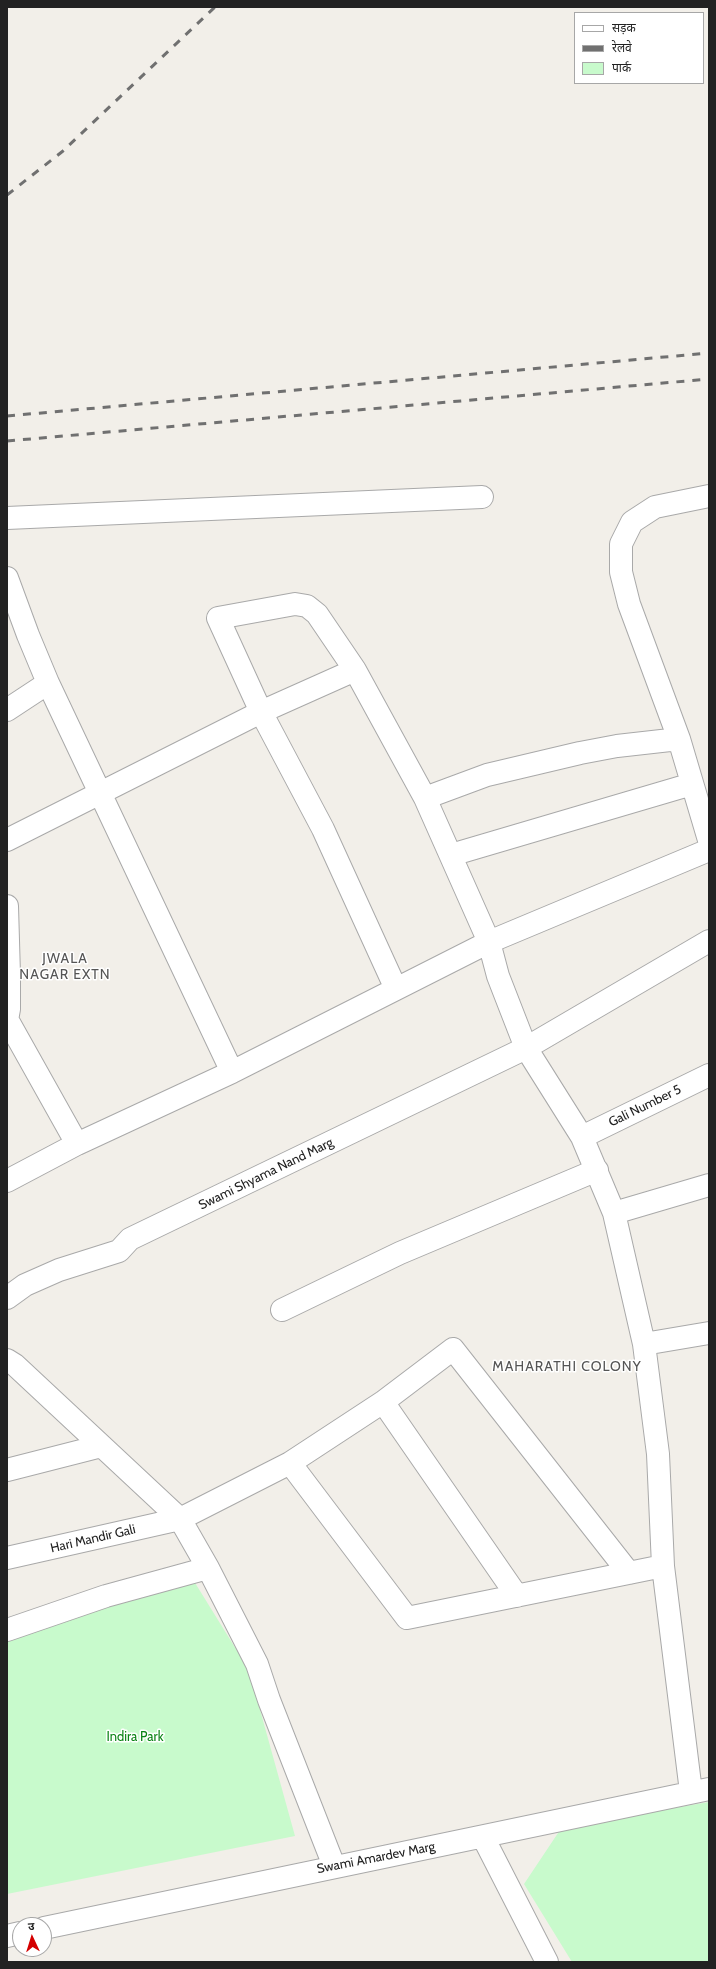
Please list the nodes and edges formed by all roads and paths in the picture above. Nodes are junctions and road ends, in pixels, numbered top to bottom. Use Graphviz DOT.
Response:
graph roads {
  1 [pos="709,496"];
  2 [pos="482,497"];
  3 [pos="7,518"];
  4 [pos="7,578"];
  5 [pos="355,670"];
  6 [pos="48,683"];
  7 [pos="7,710"];
  8 [pos="261,712"];
  9 [pos="679,739"];
  10 [pos="692,784"];
  11 [pos="100,792"];
  12 [pos="425,798"];
  13 [pos="7,840"];
  14 [pos="709,840"];
  15 [pos="709,850"];
  16 [pos="451,855"];
  17 [pos="7,906"];
  18 [pos="709,941"];
  19 [pos="489,942"];
  20 [pos="396,989"];
  21 [pos="7,1019"];
  22 [pos="526,1048"];
  23 [pos="232,1072"];
  24 [pos="709,1074"];
  25 [pos="582,1136"];
  26 [pos="77,1144"];
  27 [pos="597,1170"];
  28 [pos="7,1181"];
  29 [pos="709,1185"];
  30 [pos="614,1213"];
  31 [pos="7,1298"];
  32 [pos="282,1310"];
  33 [pos="709,1333"];
  34 [pos="644,1344"];
  35 [pos="7,1360"];
  36 [pos="383,1402"];
  37 [pos="101,1446"];
  38 [pos="290,1463"];
  39 [pos="7,1470"];
  40 [pos="180,1520"];
  41 [pos="7,1558"];
  42 [pos="663,1566"];
  43 [pos="208,1568"];
  44 [pos="629,1573"];
  45 [pos="517,1596"];
  46 [pos="7,1630"];
  47 [pos="700,1791"];
  48 [pos="483,1836"];
  49 [pos="334,1866"];
  50 [pos="52,1926"];
  51 [pos="547,1962"];
  1 -- 9 [label="street"];
  2 -- 3 [label="street"];
  4 -- 6 [label="street"];
  5 -- 8 [label="street"];
  5 -- 8 [label="street"];
  5 -- 12 [label="street"];
  6 -- 7 [label="street"];
  6 -- 11 [label="street"];
  8 -- 11 [label="street"];
  8 -- 20 [label="street"];
  9 -- 10 [label="street"];
  9 -- 12 [label="street"];
  10 -- 14 [label="street"];
  10 -- 16 [label="street"];
  11 -- 13 [label="street"];
  11 -- 23 [label="street"];
  12 -- 16 [label="street"];
  15 -- 19 [label="street"];
  16 -- 19 [label="street"];
  17 -- 21 [label="street"];
  18 -- 22 [label="street, Swami Shyama Nand Marg"];
  19 -- 20 [label="street"];
  19 -- 22 [label="street"];
  20 -- 23 [label="street"];
  21 -- 26 [label="street"];
  22 -- 25 [label="street"];
  22 -- 31 [label="street, Swami Shyama Nand Marg"];
  23 -- 26 [label="street"];
  24 -- 25 [label="street, Gali Number 5"];
  25 -- 27 [label="street"];
  26 -- 28 [label="street"];
  27 -- 30 [label="street"];
  27 -- 32 [label="street"];
  29 -- 30 [label="street"];
  30 -- 34 [label="street"];
  33 -- 34 [label="street"];
  34 -- 42 [label="street"];
  35 -- 37 [label="street"];
  36 -- 38 [label="street, Hari Mandir Gali"];
  36 -- 44 [label="street, Hari Mandir Gali"];
  36 -- 45 [label="street"];
  37 -- 39 [label="street"];
  37 -- 40 [label="street"];
  38 -- 40 [label="street, Hari Mandir Gali"];
  38 -- 45 [label="street"];
  40 -- 41 [label="street, Hari Mandir Gali"];
  40 -- 43 [label="street"];
  42 -- 44 [label="street"];
  42 -- 47 [label="street"];
  43 -- 46 [label="street"];
  43 -- 49 [label="street"];
  44 -- 45 [label="street"];
  47 -- 48 [label="street, Swami Amardev Marg"];
  48 -- 49 [label="street, Swami Amardev Marg"];
  48 -- 51 [label="street"];
  49 -- 50 [label="street, Swami Amardev Marg"];
}
